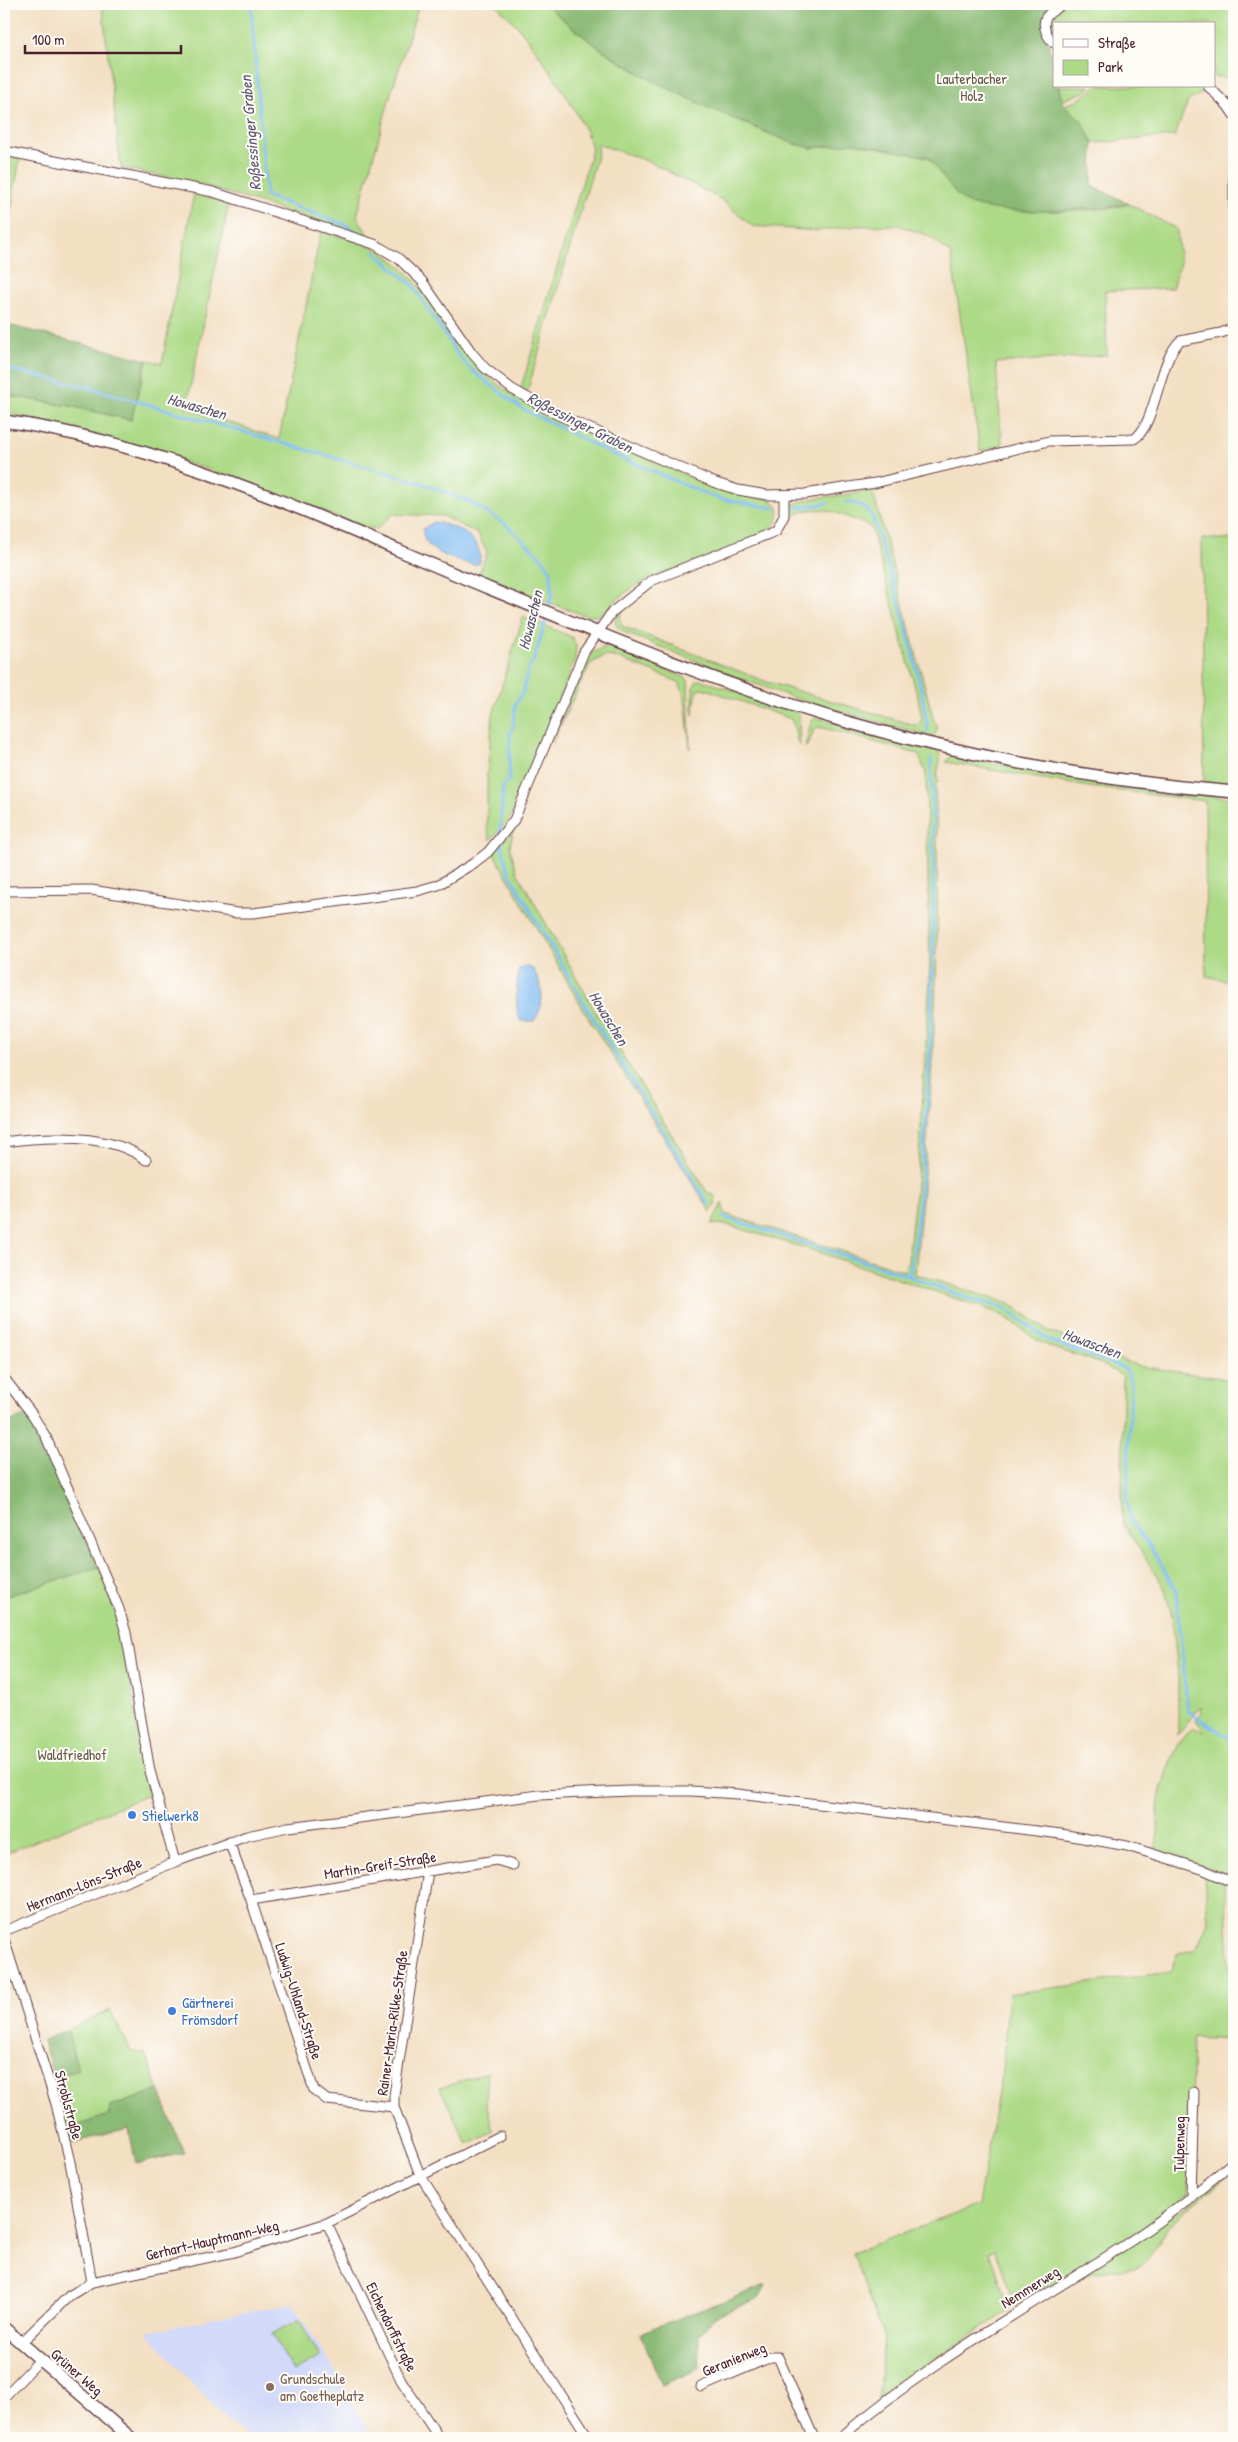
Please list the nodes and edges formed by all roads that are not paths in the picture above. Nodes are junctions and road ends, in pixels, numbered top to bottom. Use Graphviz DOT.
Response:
graph roads {
  1 [pos="1062,4"];
  2 [pos="1053,42"];
  3 [pos="1210,88"];
  4 [pos="1234,115"];
  5 [pos="4,150"];
  6 [pos="1234,179"];
  7 [pos="1234,220"];
  8 [pos="1234,328"];
  9 [pos="4,421"];
  10 [pos="784,496"];
  11 [pos="597,632"];
  12 [pos="1234,792"];
  13 [pos="4,891"];
  14 [pos="4,1142"];
  15 [pos="146,1160"];
  16 [pos="4,1378"];
  17 [pos="229,1842"];
  18 [pos="175,1862"];
  19 [pos="513,1865"];
  20 [pos="428,1870"];
  21 [pos="1234,1883"];
  22 [pos="251,1900"];
  23 [pos="4,1931"];
  24 [pos="4,1939"];
  25 [pos="1194,2092"];
  26 [pos="394,2107"];
  27 [pos="500,2136"];
  28 [pos="1234,2161"];
  29 [pos="420,2176"];
  30 [pos="1191,2196"];
  31 [pos="328,2223"];
  32 [pos="92,2282"];
  33 [pos="4,2328"];
  34 [pos="21,2343"];
  35 [pos="40,2360"];
  36 [pos="701,2387"];
  37 [pos="4,2397"];
  38 [pos="131,2438"];
  39 [pos="439,2438"];
  40 [pos="589,2438"];
  41 [pos="814,2438"];
  42 [pos="840,2438"];
  1 -- 2 [label="street"];
  3 -- 4 [label="street"];
  5 -- 10 [label="street"];
  6 -- 7 [label="street"];
  8 -- 10 [label="street"];
  9 -- 11 [label="street"];
  10 -- 11 [label="street"];
  11 -- 12 [label="street"];
  11 -- 13 [label="street"];
  14 -- 15 [label="street"];
  16 -- 18 [label="street"];
  17 -- 18 [label="street, Hermann-Löns-Straße"];
  17 -- 21 [label="street, Hermann-Löns-Straße"];
  17 -- 22 [label="street, Ludwig-Uhland-Straße"];
  18 -- 23 [label="street, Hermann-Löns-Straße"];
  19 -- 20 [label="street, Martin-Greif-Straße"];
  20 -- 22 [label="street, Martin-Greif-Straße"];
  20 -- 26 [label="street, Rainer-Maria-Rilke-Straße"];
  22 -- 26 [label="street, Ludwig-Uhland-Straße"];
  24 -- 32 [label="street, Stroblstraße"];
  25 -- 30 [label="street, Tulpenweg"];
  26 -- 29 [label="street, Rainer-Maria-Rilke-Straße"];
  27 -- 29 [label="street, Gerhart-Hauptmann-Weg"];
  28 -- 30 [label="street, Nemmerweg"];
  29 -- 31 [label="street, Gerhart-Hauptmann-Weg"];
  29 -- 40 [label="street"];
  30 -- 42 [label="street, Nemmerweg"];
  31 -- 32 [label="street, Gerhart-Hauptmann-Weg"];
  31 -- 39 [label="street, Eichendorffstraße"];
  32 -- 34 [label="street, Gerhart-Hauptmann-Weg"];
  33 -- 34 [label="street, Grüner Weg"];
  34 -- 35 [label="street, Grüner Weg"];
  35 -- 37 [label="street"];
  35 -- 38 [label="street, Grüner Weg"];
  36 -- 41 [label="street, Geranienweg"];
}
